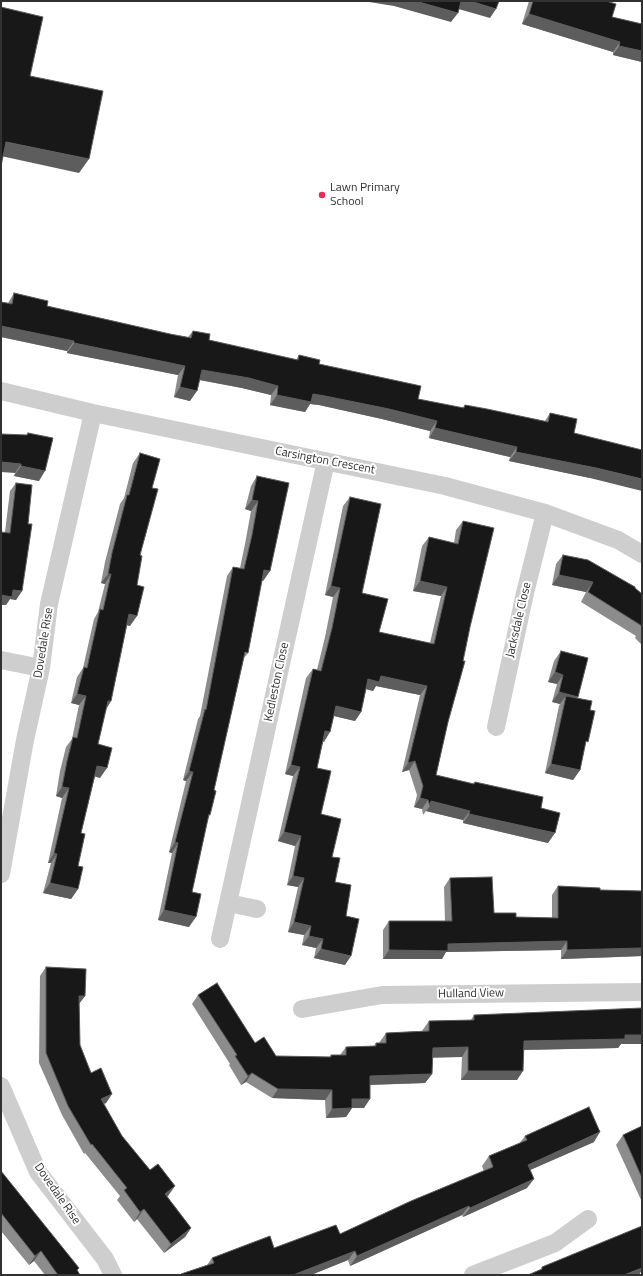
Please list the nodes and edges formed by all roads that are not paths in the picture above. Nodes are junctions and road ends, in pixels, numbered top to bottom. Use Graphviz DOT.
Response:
graph roads {
  1 [pos="1,391"];
  2 [pos="93,413"];
  3 [pos="326,461"];
  4 [pos="545,513"];
  5 [pos="642,554"];
  6 [pos="1,660"];
  7 [pos="41,668"];
  8 [pos="496,727"];
  9 [pos="1,874"];
  10 [pos="228,903"];
  11 [pos="257,909"];
  12 [pos="220,939"];
  13 [pos="642,992"];
  14 [pos="302,1009"];
  15 [pos="1,1086"];
  16 [pos="588,1219"];
  17 [pos="113,1275"];
  18 [pos="473,1275"];
  1 -- 2 [label="street, Carsington Crescent"];
  2 -- 3 [label="street, Carsington Crescent"];
  2 -- 7 [label="street, Dovedale Rise"];
  3 -- 4 [label="street, Carsington Crescent"];
  3 -- 10 [label="street, Kedleston Close"];
  4 -- 5 [label="street, Carsington Crescent"];
  4 -- 8 [label="street, Jacksdale Close"];
  6 -- 7 [label="street"];
  7 -- 9 [label="street, Dovedale Rise"];
  10 -- 11 [label="street"];
  10 -- 12 [label="street, Kedleston Close"];
  13 -- 14 [label="street, Hulland View"];
  15 -- 17 [label="street, Dovedale Rise"];
  16 -- 18 [label="street"];
}
